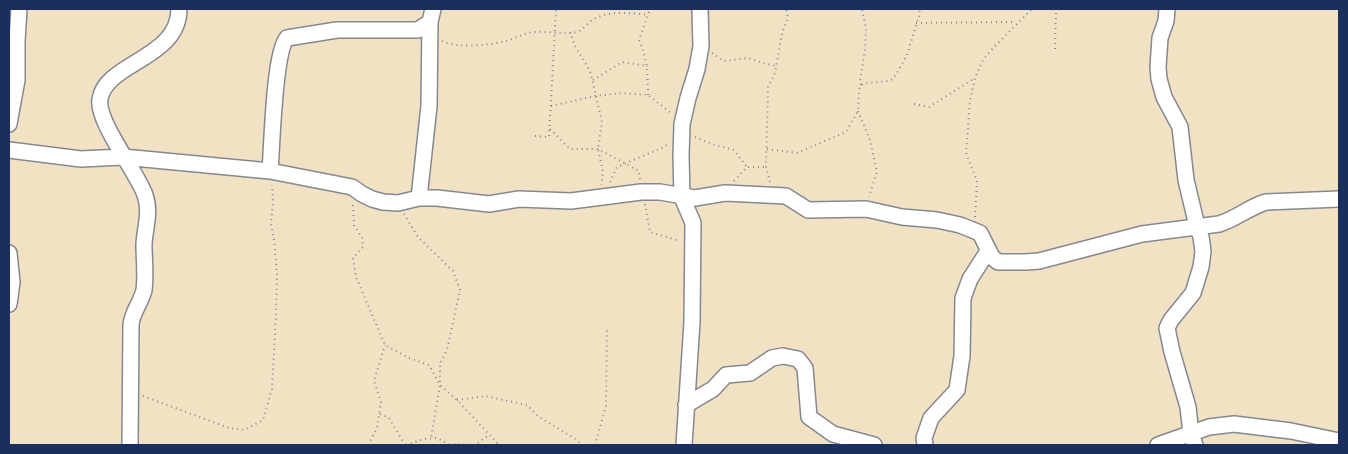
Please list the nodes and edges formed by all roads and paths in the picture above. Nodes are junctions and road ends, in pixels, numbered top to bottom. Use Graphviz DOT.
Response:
graph roads {
  1 [pos="19,9"];
  2 [pos="179,9"];
  3 [pos="556,9"];
  4 [pos="650,9"];
  5 [pos="700,9"];
  6 [pos="786,9"];
  7 [pos="862,9"];
  8 [pos="919,9"];
  9 [pos="1032,9"];
  10 [pos="1056,9"];
  11 [pos="1168,9"];
  12 [pos="648,15"];
  13 [pos="432,16"];
  14 [pos="1018,22"];
  15 [pos="916,23"];
  16 [pos="570,32"];
  17 [pos="555,33"];
  18 [pos="1055,50"];
  19 [pos="700,52"];
  20 [pos="648,66"];
  21 [pos="776,66"];
  22 [pos="975,78"];
  23 [pos="592,81"];
  24 [pos="862,85"];
  25 [pos="648,95"];
  26 [pos="595,96"];
  27 [pos="914,104"];
  28 [pos="551,106"];
  29 [pos="858,111"];
  30 [pos="9,124"];
  31 [pos="683,125"];
  32 [pos="535,136"];
  33 [pos="767,149"];
  34 [pos="9,150"];
  35 [pos="123,157"];
  36 [pos="748,167"];
  37 [pos="270,171"];
  38 [pos="352,187"];
  39 [pos="599,196"];
  40 [pos="776,196"];
  41 [pos="682,197"];
  42 [pos="419,198"];
  43 [pos="1339,200"];
  44 [pos="398,203"];
  45 [pos="866,209"];
  46 [pos="1197,226"];
  47 [pos="980,233"];
  48 [pos="988,250"];
  49 [pos="9,253"];
  50 [pos="9,304"];
  51 [pos="607,328"];
  52 [pos="384,345"];
  53 [pos="440,385"];
  54 [pos="131,391"];
  55 [pos="457,400"];
  56 [pos="686,405"];
  57 [pos="380,414"];
  58 [pos="489,435"];
  59 [pos="431,438"];
  60 [pos="483,439"];
  61 [pos="1193,440"];
  62 [pos="1339,441"];
  63 [pos="130,445"];
  64 [pos="368,445"];
  65 [pos="406,445"];
  66 [pos="484,445"];
  67 [pos="499,445"];
  68 [pos="582,445"];
  69 [pos="595,445"];
  70 [pos="684,445"];
  71 [pos="874,445"];
  72 [pos="925,445"];
  73 [pos="1158,445"];
  1 -- 30 [label="street"];
  2 -- 35 [label="street"];
  3 -- 17 [label="path"];
  4 -- 12 [label="path"];
  5 -- 19 [label="street"];
  6 -- 21 [label="path"];
  7 -- 24 [label="path"];
  8 -- 15 [label="path"];
  9 -- 14 [label="path"];
  10 -- 18 [label="path"];
  11 -- 46 [label="street"];
  12 -- 16 [label="path"];
  12 -- 20 [label="path"];
  13 -- 17 [label="path"];
  13 -- 37 [label="street"];
  13 -- 42 [label="street"];
  14 -- 15 [label="path"];
  14 -- 22 [label="path"];
  15 -- 24 [label="path"];
  16 -- 17 [label="path"];
  16 -- 23 [label="path"];
  17 -- 28 [label="path"];
  19 -- 21 [label="path"];
  19 -- 31 [label="street"];
  20 -- 23 [label="path"];
  20 -- 25 [label="path"];
  21 -- 33 [label="path"];
  22 -- 27 [label="path"];
  22 -- 47 [label="path"];
  23 -- 26 [label="path"];
  24 -- 29 [label="path"];
  25 -- 26 [label="path"];
  25 -- 31 [label="path"];
  26 -- 28 [label="path"];
  26 -- 39 [label="path"];
  28 -- 32 [label="path"];
  29 -- 33 [label="path"];
  29 -- 45 [label="path"];
  31 -- 36 [label="path"];
  31 -- 39 [label="path"];
  31 -- 41 [label="street"];
  33 -- 40 [label="path"];
  34 -- 35 [label="street"];
  35 -- 37 [label="street"];
  35 -- 54 [label="street"];
  37 -- 38 [label="street"];
  37 -- 54 [label="path"];
  38 -- 44 [label="street"];
  38 -- 52 [label="path"];
  39 -- 41 [label="street"];
  39 -- 42 [label="street"];
  40 -- 41 [label="street"];
  40 -- 45 [label="street"];
  41 -- 56 [label="street"];
  42 -- 44 [label="street"];
  43 -- 46 [label="street"];
  44 -- 53 [label="path"];
  45 -- 47 [label="street"];
  46 -- 48 [label="street"];
  46 -- 61 [label="street"];
  47 -- 48 [label="street"];
  48 -- 72 [label="street"];
  49 -- 50 [label="street"];
  51 -- 69 [label="path"];
  52 -- 53 [label="path"];
  52 -- 57 [label="path"];
  53 -- 55 [label="path"];
  53 -- 59 [label="path"];
  54 -- 63 [label="street"];
  55 -- 58 [label="path"];
  55 -- 68 [label="path"];
  56 -- 70 [label="street"];
  56 -- 71 [label="street"];
  57 -- 64 [label="path"];
  57 -- 65 [label="path"];
  58 -- 60 [label="path"];
  58 -- 67 [label="path"];
  59 -- 60 [label="path"];
  59 -- 65 [label="path"];
  60 -- 66 [label="path"];
  61 -- 62 [label="street"];
  61 -- 73 [label="street"];
}
